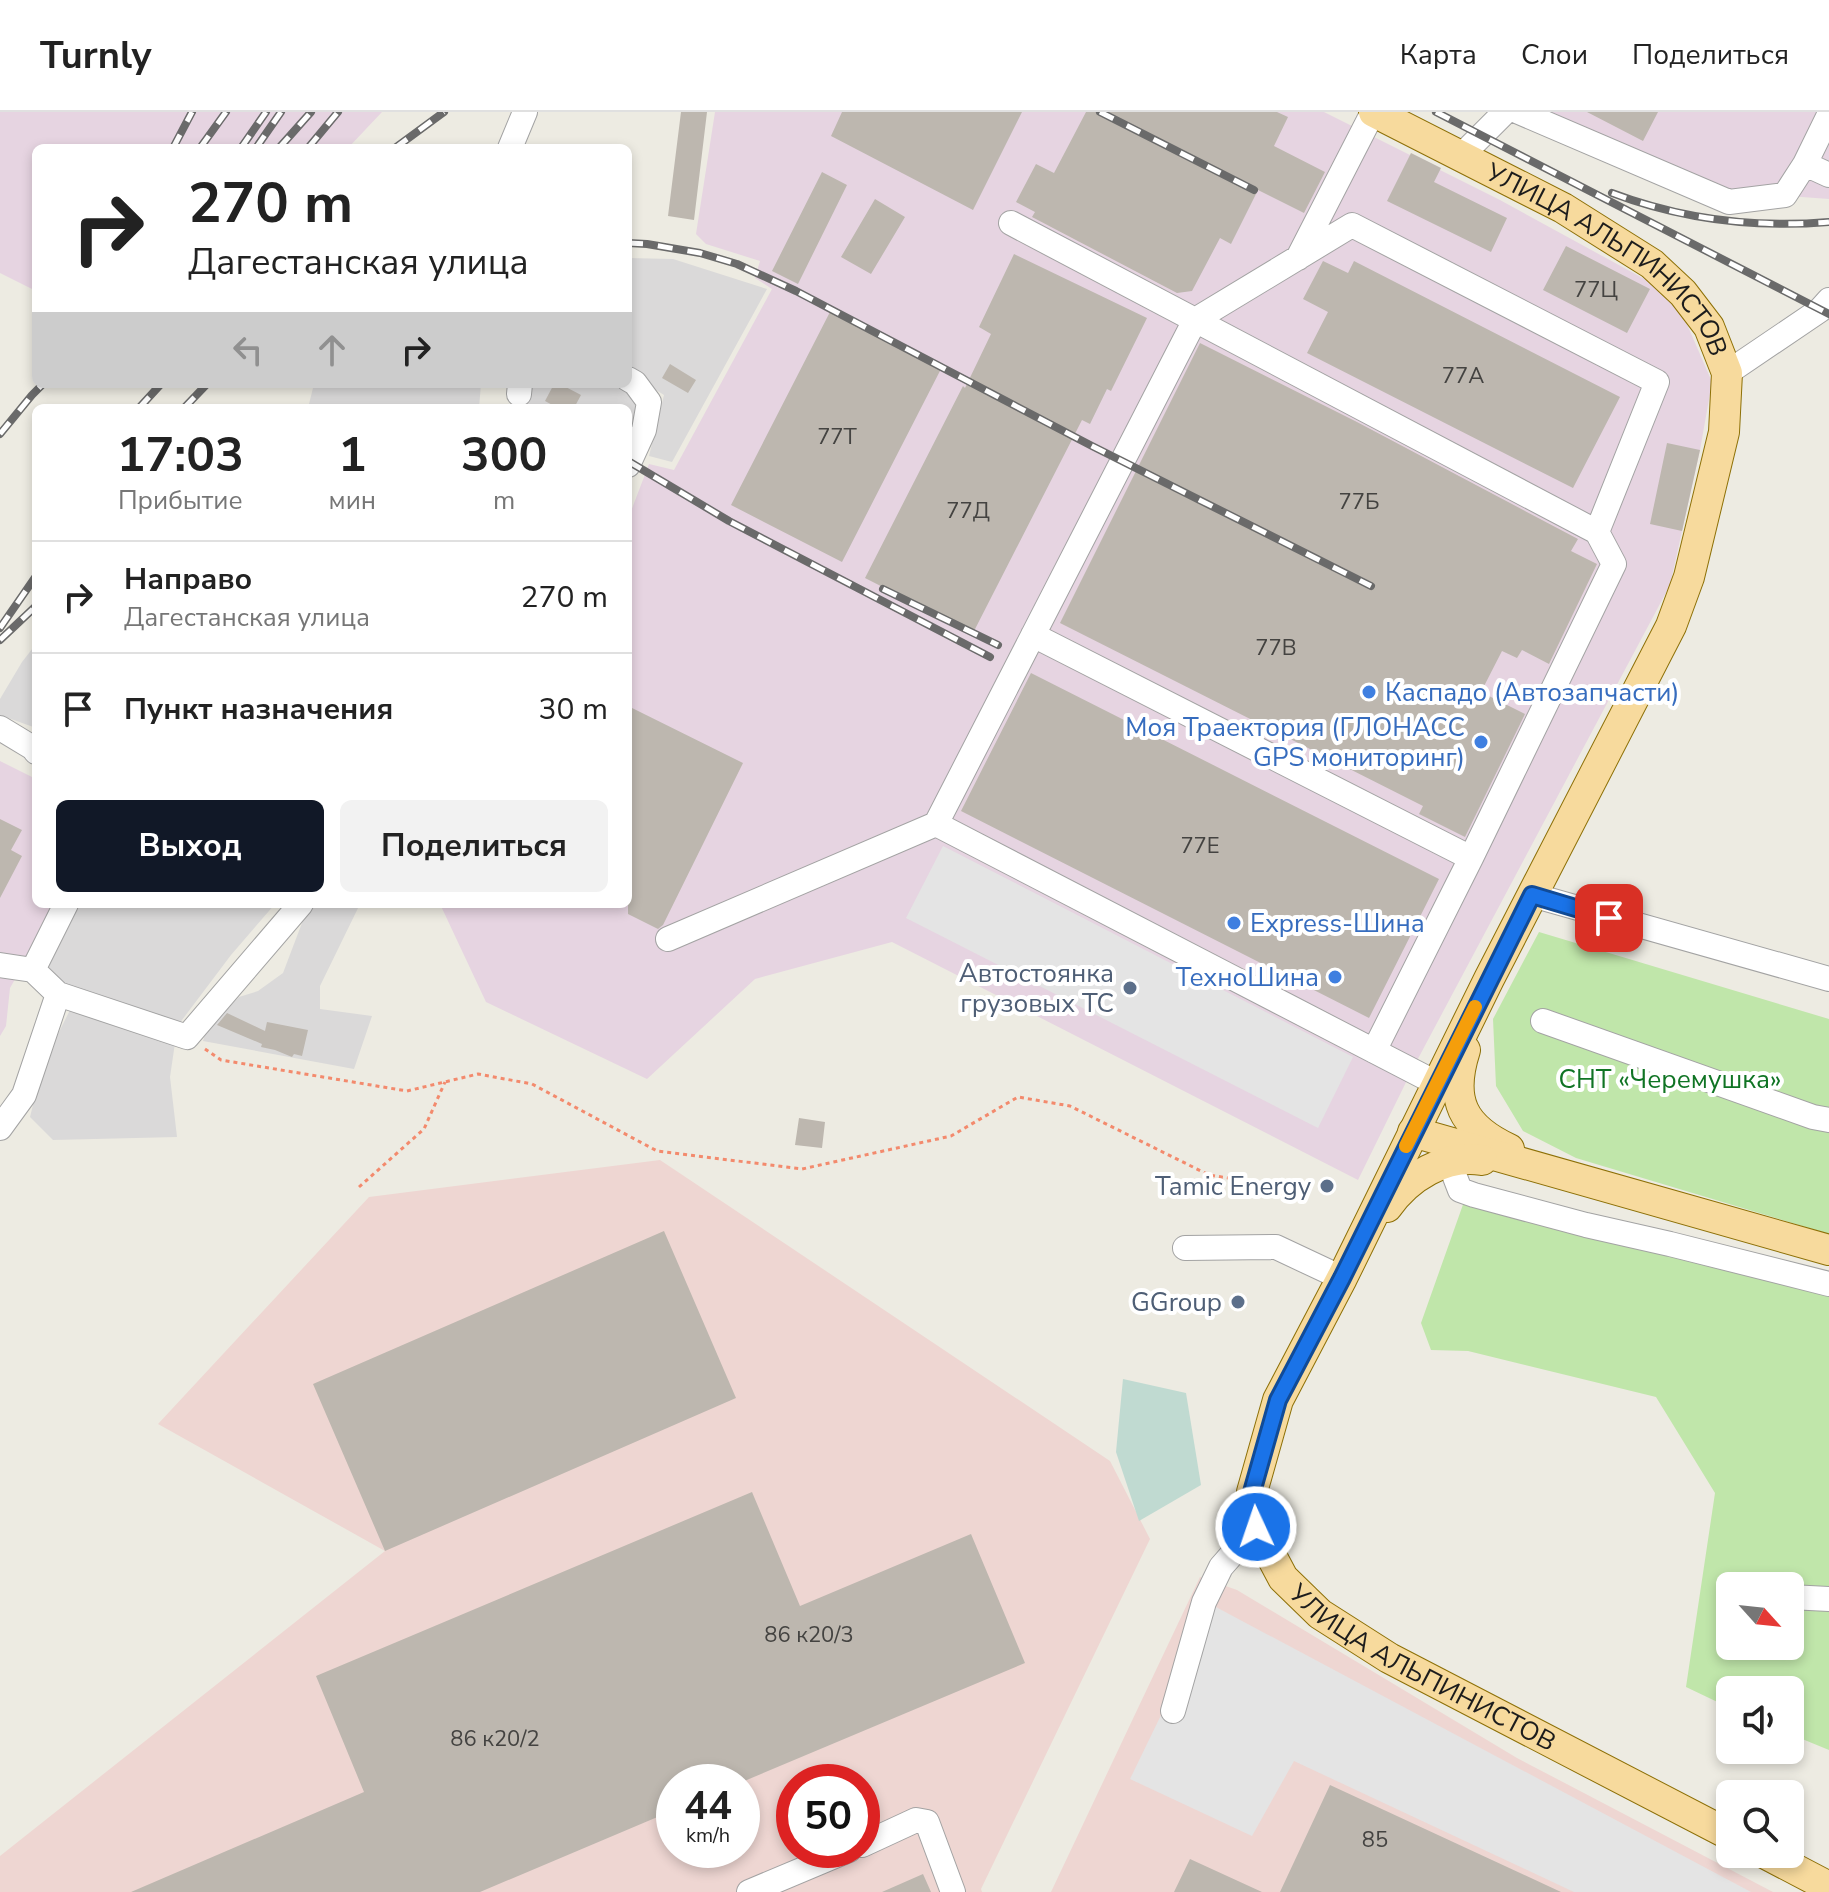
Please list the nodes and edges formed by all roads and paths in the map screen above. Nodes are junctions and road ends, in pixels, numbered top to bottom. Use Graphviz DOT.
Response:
graph roads {
  1 [pos="525,112"];
  2 [pos="1373,112"];
  3 [pos="1505,112"];
  4 [pos="1519,112"];
  5 [pos="1829,115"];
  6 [pos="512,144"];
  7 [pos="1461,156"];
  8 [pos="1805,164"];
  9 [pos="1829,175"];
  10 [pos="1011,223"];
  11 [pos="1298,258"];
  12 [pos="1829,300"];
  13 [pos="1195,320"];
  14 [pos="1727,373"];
  15 [pos="632,381"];
  16 [pos="632,456"];
  17 [pos="1597,532"];
  18 [pos="1033,635"];
  19 [pos="0,728"];
  20 [pos="32,747"];
  21 [pos="936,824"];
  22 [pos="1471,858"];
  23 [pos="1532,895"];
  24 [pos="64,908"];
  25 [pos="298,908"];
  26 [pos="668,939"];
  27 [pos="0,965"];
  28 [pos="33,970"];
  29 [pos="1489,979"];
  30 [pos="1829,979"];
  31 [pos="58,994"];
  32 [pos="1543,1021"];
  33 [pos="187,1037"];
  34 [pos="1374,1051"];
  35 [pos="445,1082"];
  36 [pos="1438,1084"];
  37 [pos="1829,1120"];
  38 [pos="0,1128"];
  39 [pos="1413,1132"];
  40 [pos="1452,1161"];
  41 [pos="1530,1166"];
  42 [pos="1592,1183"];
  43 [pos="359,1187"];
  44 [pos="1286,1187"];
  45 [pos="1185,1248"];
  46 [pos="1829,1250"];
  47 [pos="1344,1273"];
  48 [pos="1829,1284"];
  49 [pos="1256,1527"];
  50 [pos="1804,1598"];
  51 [pos="1829,1599"];
  52 [pos="1173,1711"];
  53 [pos="1716,1828"];
  54 [pos="880,1837"];
  55 [pos="806,1868"];
  56 [pos="1793,1868"];
  57 [pos="1829,1887"];
  58 [pos="749,1892"];
  59 [pos="953,1892"];
  1 -- 6 [label="street"];
  2 -- 7 [label="main road, УЛИЦА АЛЬПИНИСТОВ"];
  2 -- 11 [label="street"];
  3 -- 7 [label="street"];
  4 -- 8 [label="street"];
  5 -- 8 [label="street"];
  7 -- 14 [label="main road, УЛИЦА АЛЬПИНИСТОВ"];
  8 -- 9 [label="street"];
  10 -- 13 [label="street"];
  11 -- 13 [label="street"];
  11 -- 17 [label="street"];
  12 -- 14 [label="street"];
  13 -- 17 [label="street"];
  13 -- 18 [label="street"];
  14 -- 23 [label="main road, УЛИЦА АЛЬПИНИСТОВ"];
  15 -- 16 [label="street"];
  17 -- 22 [label="street"];
  18 -- 21 [label="street"];
  18 -- 22 [label="street"];
  19 -- 20 [label="street"];
  21 -- 26 [label="street"];
  21 -- 34 [label="street"];
  22 -- 34 [label="street"];
  23 -- 29 [label="main road, УЛИЦА АЛЬПИНИСТОВ"];
  23 -- 30 [label="street"];
  24 -- 28 [label="street"];
  25 -- 33 [label="street"];
  27 -- 28 [label="street"];
  28 -- 31 [label="street"];
  29 -- 36 [label="main road, УЛИЦА АЛЬПИНИСТОВ"];
  29 -- 42 [label="main road"];
  31 -- 33 [label="street"];
  31 -- 38 [label="street"];
  32 -- 37 [label="street"];
  33 -- 35 [label="path"];
  34 -- 36 [label="street"];
  35 -- 43 [label="path"];
  35 -- 44 [label="path"];
  36 -- 39 [label="main road, УЛИЦА АЛЬПИНИСТОВ"];
  39 -- 41 [label="main road"];
  39 -- 47 [label="main road, УЛИЦА АЛЬПИНИСТОВ"];
  40 -- 41 [label="main road"];
  40 -- 47 [label="main road"];
  40 -- 48 [label="street"];
  41 -- 42 [label="main road"];
  42 -- 46 [label="main road"];
  45 -- 47 [label="street"];
  47 -- 49 [label="main road, УЛИЦА АЛЬПИНИСТОВ"];
  49 -- 52 [label="street"];
  49 -- 53 [label="main road, УЛИЦА АЛЬПИНИСТОВ"];
  50 -- 51 [label="street"];
  54 -- 59 [label="street"];
  55 -- 58 [label="street"];
  56 -- 57 [label="main road"];
}
